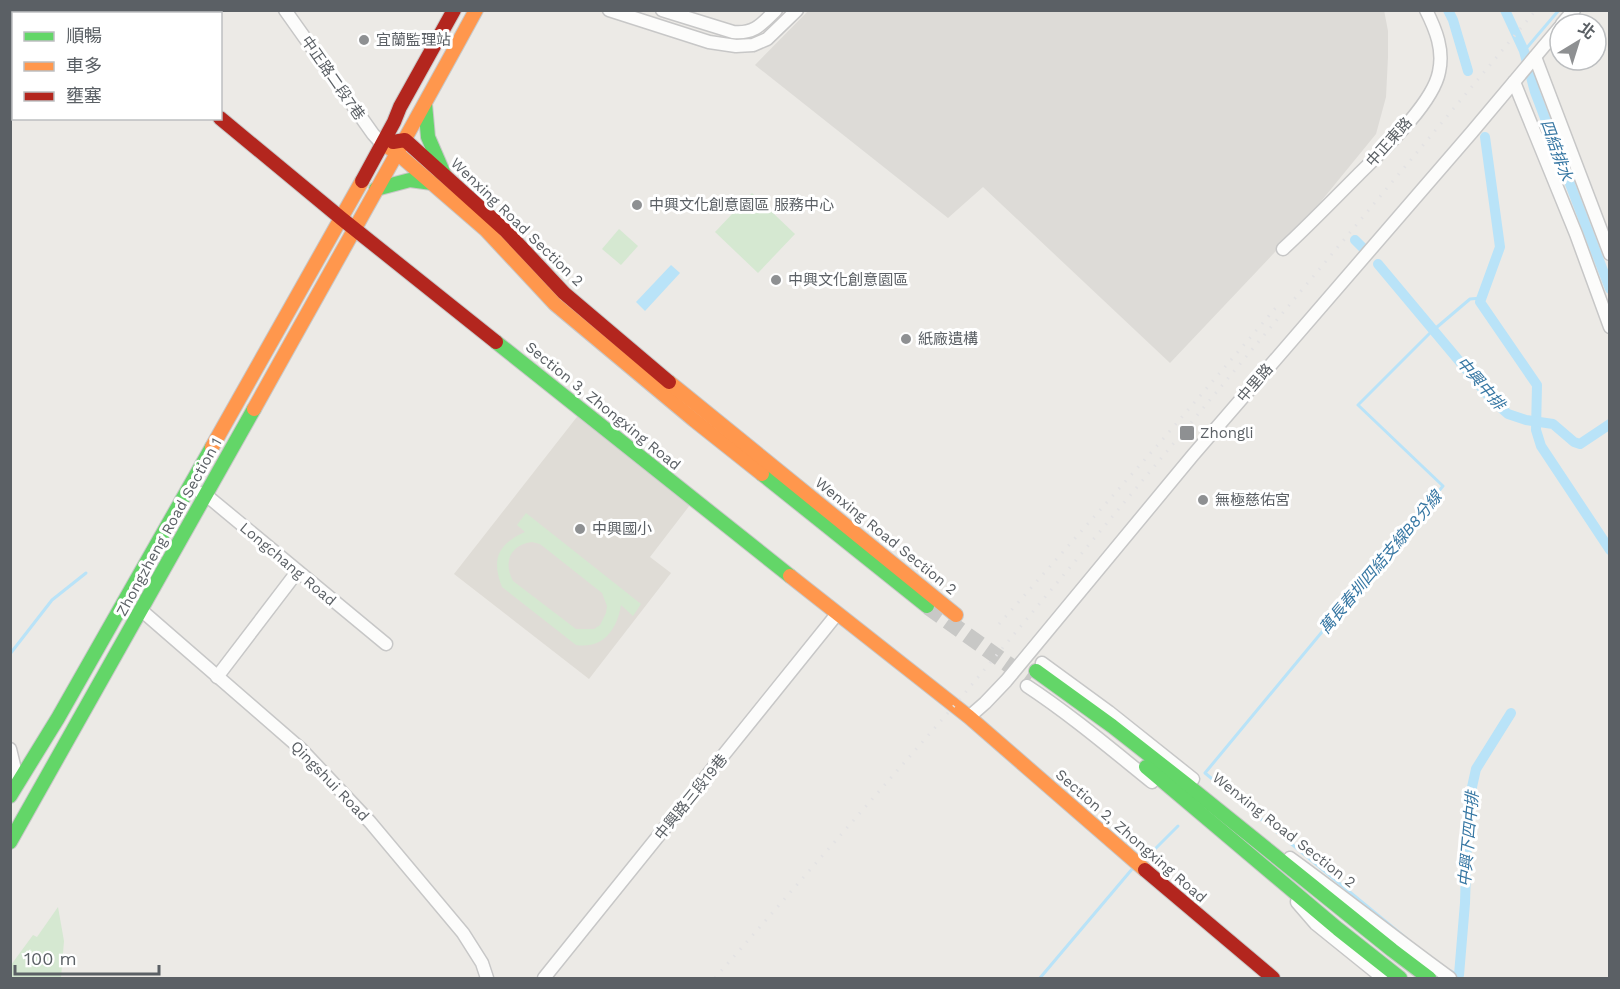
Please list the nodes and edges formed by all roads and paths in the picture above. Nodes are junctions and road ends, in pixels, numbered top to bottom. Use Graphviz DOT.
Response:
graph roads {
  1 [pos="285,10"];
  2 [pos="454,10"];
  3 [pos="476,10"];
  4 [pos="609,10"];
  5 [pos="662,10"];
  6 [pos="776,10"];
  7 [pos="796,10"];
  8 [pos="1426,10"];
  9 [pos="1548,41"];
  10 [pos="1535,57"];
  11 [pos="1514,82"];
  12 [pos="425,104"];
  13 [pos="222,120"];
  14 [pos="405,140"];
  15 [pos="382,144"];
  16 [pos="397,153"];
  17 [pos="444,174"];
  18 [pos="432,183"];
  19 [pos="376,189"];
  20 [pos="342,219"];
  21 [pos="355,229"];
  22 [pos="1283,249"];
  23 [pos="1610,254"];
  24 [pos="1610,327"];
  25 [pos="189,487"];
  26 [pos="206,495"];
  27 [pos="297,572"];
  28 [pos="928,607"];
  29 [pos="141,610"];
  30 [pos="837,614"];
  31 [pos="956,615"];
  32 [pos="386,644"];
  33 [pos="1034,675"];
  34 [pos="216,677"];
  35 [pos="969,717"];
  36 [pos="10,749"];
  37 [pos="18,782"];
  38 [pos="10,796"];
  39 [pos="10,842"];
  40 [pos="488,978"];
  41 [pos="544,978"];
  42 [pos="1273,978"];
  43 [pos="1383,978"];
  44 [pos="1400,978"];
  45 [pos="1429,978"];
  46 [pos="1450,978"];
  1 -- 15 [label="street, 中正路二段7巷"];
  2 -- 15 [label="street, Zhongzheng Road Section 1"];
  3 -- 12 [label="street, Zhongzheng Road Section 1"];
  4 -- 7 [label="street"];
  5 -- 6 [label="street"];
  8 -- 22 [label="street, 中正東路"];
  9 -- 10 [label="street"];
  10 -- 11 [label="street, 中里路"];
  10 -- 23 [label="street"];
  11 -- 24 [label="street"];
  11 -- 35 [label="street, 中里路"];
  12 -- 14 [label="street, Zhongzheng Road Section 1"];
  12 -- 17 [label="street"];
  13 -- 20 [label="street, Section 3, Zhongxing Road"];
  14 -- 15 [label="street"];
  14 -- 16 [label="street, Zhongzheng Road Section 1"];
  14 -- 17 [label="street, Wenxing Road Section 2"];
  15 -- 16 [label="street, Wenxing Road Section 2"];
  15 -- 20 [label="street, Zhongzheng Road Section 1"];
  16 -- 18 [label="street, Wenxing Road Section 2"];
  16 -- 19 [label="street, Zhongzheng Road Section 1"];
  17 -- 31 [label="street, Wenxing Road Section 2"];
  18 -- 19 [label="street"];
  18 -- 28 [label="street, Wenxing Road Section 2"];
  19 -- 21 [label="street, Zhongzheng Road Section 1"];
  20 -- 21 [label="street, Section 3, Zhongxing Road"];
  20 -- 25 [label="street, Zhongzheng Road Section 1"];
  21 -- 26 [label="street, Zhongzheng Road Section 1"];
  21 -- 30 [label="street, Section 3, Zhongxing Road"];
  25 -- 26 [label="street, Longchang Road"];
  25 -- 37 [label="street, Zhongzheng Road Section 1"];
  26 -- 27 [label="street, Longchang Road"];
  26 -- 29 [label="street, Zhongzheng Road Section 1"];
  27 -- 32 [label="street, Longchang Road"];
  27 -- 34 [label="street"];
  29 -- 34 [label="street, Qingshui Road"];
  29 -- 39 [label="street, Zhongzheng Road Section 1"];
  30 -- 35 [label="street, Section 3, Zhongxing Road"];
  30 -- 41 [label="street, 中興路三段19巷"];
  33 -- 43 [label="street"];
  33 -- 44 [label="street"];
  33 -- 45 [label="street, Wenxing Road Section 2"];
  33 -- 46 [label="street, Wenxing Road Section 2"];
  34 -- 40 [label="street, Qingshui Road"];
  35 -- 42 [label="street, Section 2, Zhongxing Road"];
  36 -- 37 [label="street"];
  37 -- 38 [label="street, Zhongzheng Road Section 1"];
}
